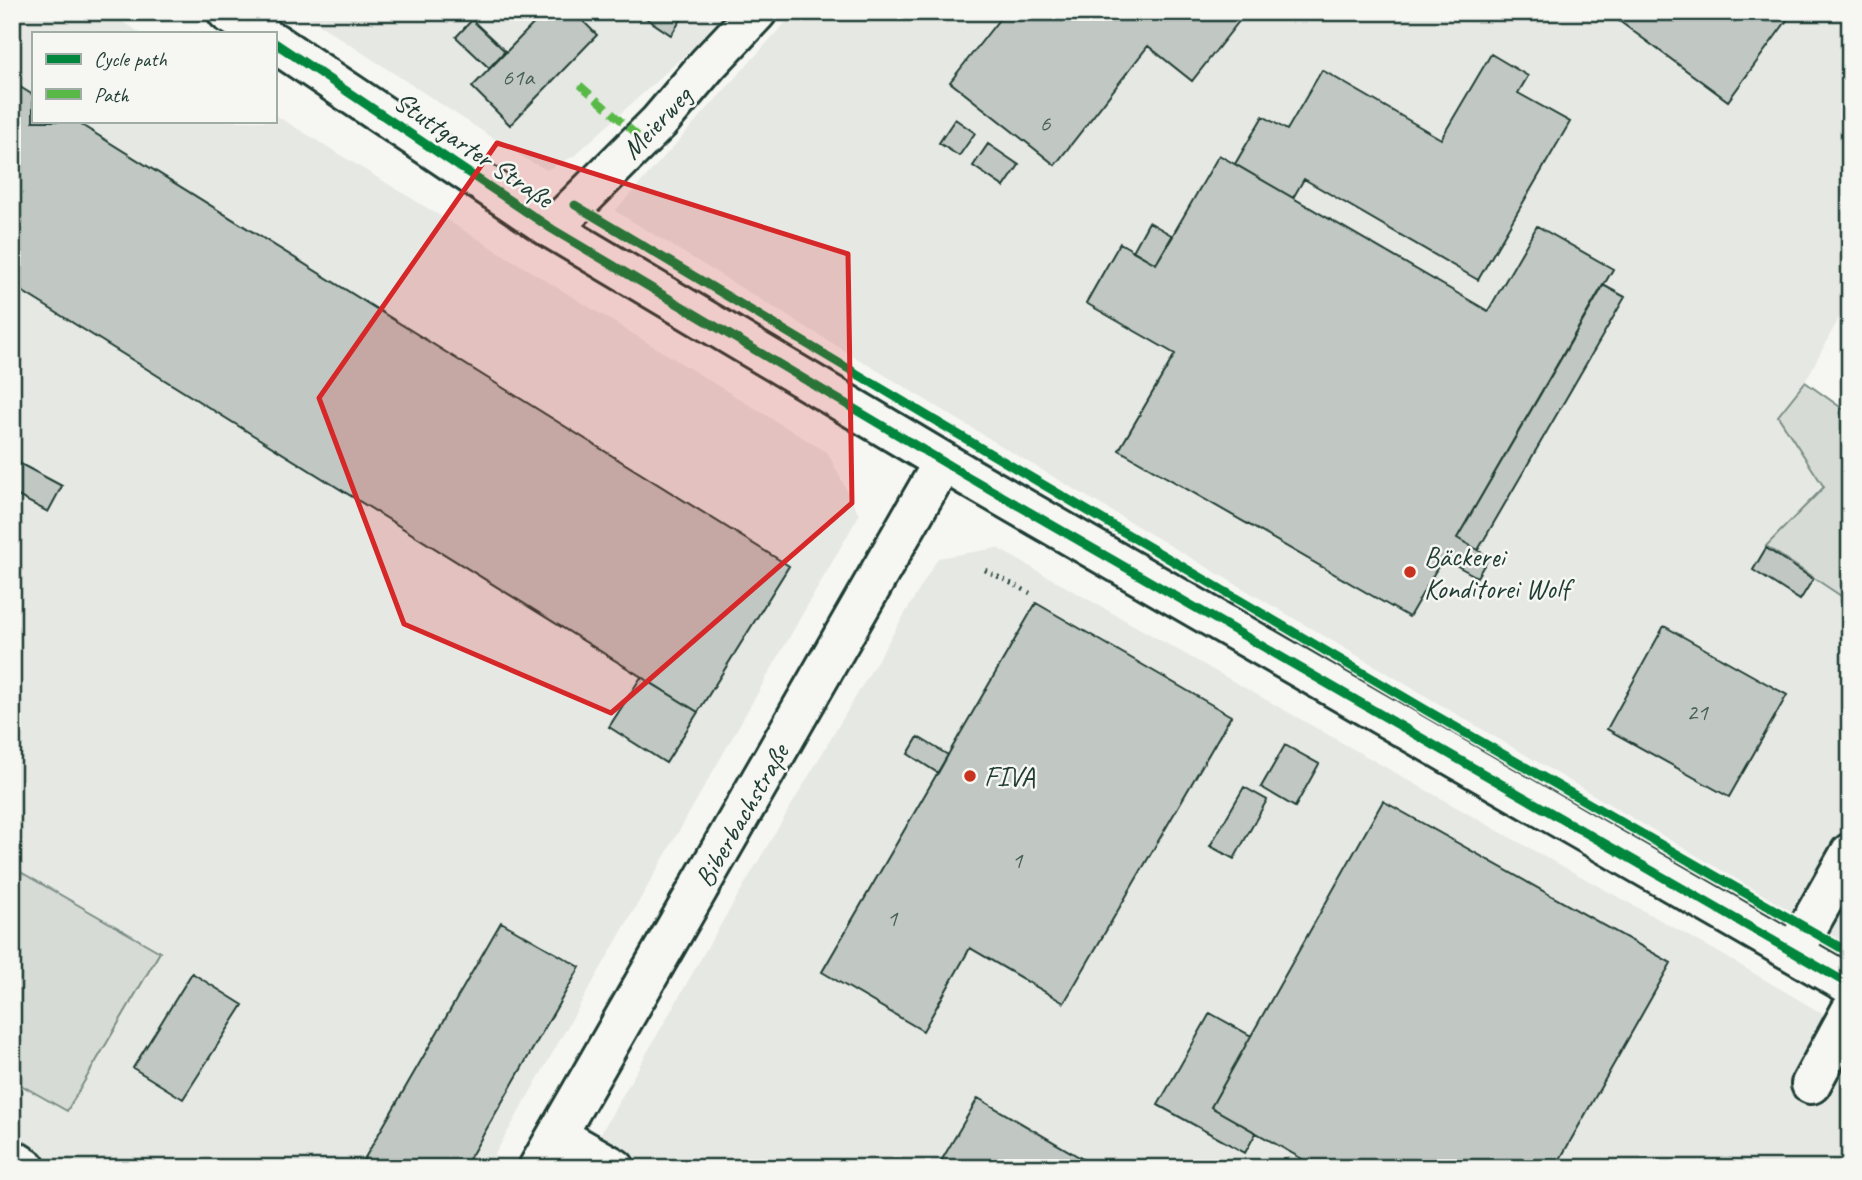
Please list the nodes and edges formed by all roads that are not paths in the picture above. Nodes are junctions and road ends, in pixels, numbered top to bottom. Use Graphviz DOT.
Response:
graph roads {
  1 [pos="227,12"];
  2 [pos="757,12"];
  3 [pos="259,32"];
  4 [pos="276,44"];
  5 [pos="551,229"];
  6 [pos="943,462"];
  7 [pos="1850,853"];
  8 [pos="1794,952"];
  9 [pos="1850,985"];
  10 [pos="1850,1012"];
  11 [pos="1811,1084"];
  12 [pos="557,1135"];
  13 [pos="12,1159"];
  14 [pos="26,1168"];
  15 [pos="537,1168"];
  16 [pos="615,1168"];
  1 -- 3 [label="main road"];
  2 -- 5 [label="main road, Meierweg"];
  4 -- 5 [label="main road, Stuttgarter Straße"];
  5 -- 6 [label="main road, Stuttgarter Straße"];
  6 -- 8 [label="main road, Stuttgarter Straße"];
  6 -- 12 [label="main road, Biberbachstraße"];
  7 -- 8 [label="main road"];
  8 -- 9 [label="main road, Stuttgarter Straße"];
  10 -- 11 [label="main road"];
  12 -- 15 [label="main road, Biberbachstraße"];
  12 -- 16 [label="main road"];
  13 -- 14 [label="main road"];
}
